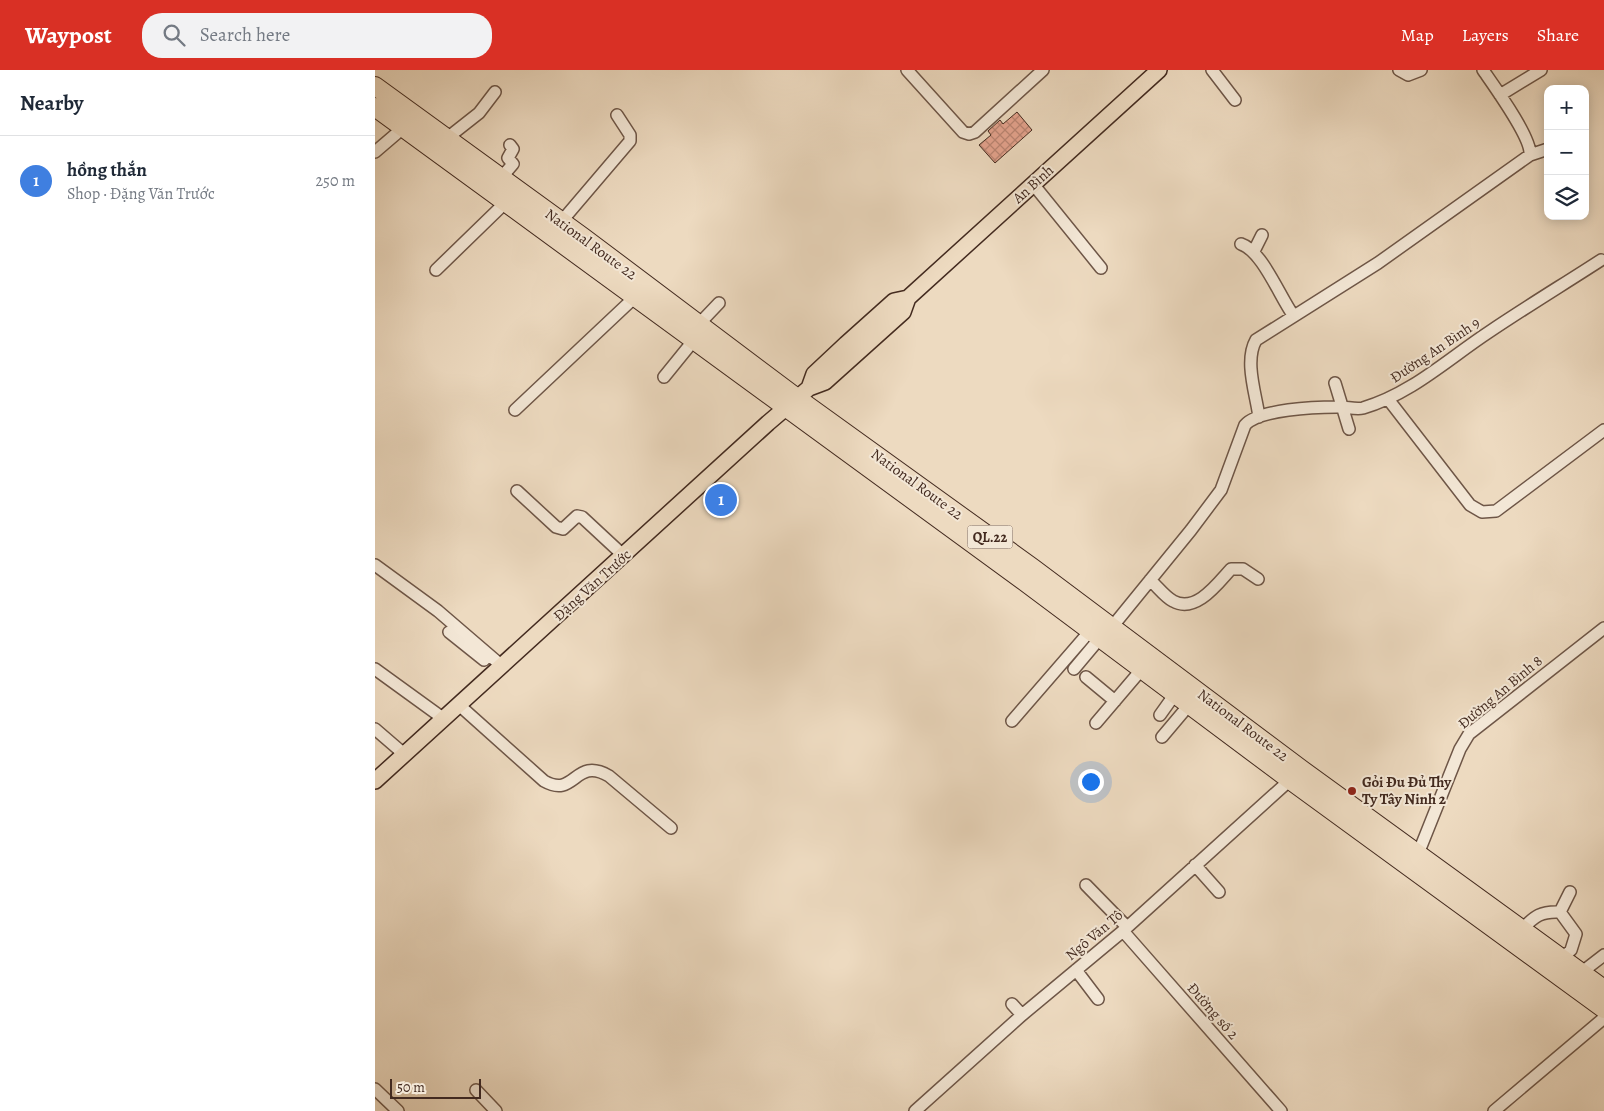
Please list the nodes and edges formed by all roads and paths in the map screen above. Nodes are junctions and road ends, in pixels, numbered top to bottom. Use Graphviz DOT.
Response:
graph roads {
  1 [pos="907,70"];
  2 [pos="1043,70"];
  3 [pos="1159,70"];
  4 [pos="1212,70"];
  5 [pos="1399,70"];
  6 [pos="1421,70"];
  7 [pos="1483,70"];
  8 [pos="1541,70"];
  9 [pos="375,86"];
  10 [pos="495,92"];
  11 [pos="1500,95"];
  12 [pos="1235,100"];
  13 [pos="375,107"];
  14 [pos="617,115"];
  15 [pos="403,128"];
  16 [pos="446,139"];
  17 [pos="510,145"];
  18 [pos="1544,150"];
  19 [pos="375,152"];
  20 [pos="1530,155"];
  21 [pos="501,178"];
  22 [pos="1033,184"];
  23 [pos="506,202"];
  24 [pos="561,222"];
  25 [pos="1262,235"];
  26 [pos="1241,244"];
  27 [pos="1254,251"];
  28 [pos="1601,260"];
  29 [pos="1101,268"];
  30 [pos="436,270"];
  31 [pos="635,297"];
  32 [pos="719,303"];
  33 [pos="1293,315"];
  34 [pos="697,332"];
  35 [pos="664,377"];
  36 [pos="1335,383"];
  37 [pos="798,398"];
  38 [pos="1388,399"];
  39 [pos="1343,407"];
  40 [pos="515,410"];
  41 [pos="1259,417"];
  42 [pos="1349,429"];
  43 [pos="1604,430"];
  44 [pos="517,491"];
  45 [pos="623,556"];
  46 [pos="375,565"];
  47 [pos="1258,579"];
  48 [pos="1150,580"];
  49 [pos="1604,628"];
  50 [pos="449,632"];
  51 [pos="1101,632"];
  52 [pos="500,668"];
  53 [pos="375,669"];
  54 [pos="1074,669"];
  55 [pos="1141,670"];
  56 [pos="1086,677"];
  57 [pos="1182,700"];
  58 [pos="1115,701"];
  59 [pos="459,705"];
  60 [pos="1160,715"];
  61 [pos="444,719"];
  62 [pos="1012,721"];
  63 [pos="1096,724"];
  64 [pos="375,729"];
  65 [pos="1162,737"];
  66 [pos="404,754"];
  67 [pos="376,778"];
  68 [pos="1290,780"];
  69 [pos="671,828"];
  70 [pos="1418,854"];
  71 [pos="1195,865"];
  72 [pos="1085,885"];
  73 [pos="1219,892"];
  74 [pos="1570,892"];
  75 [pos="1559,912"];
  76 [pos="1125,929"];
  77 [pos="1522,929"];
  78 [pos="1604,955"];
  79 [pos="1562,958"];
  80 [pos="1076,970"];
  81 [pos="1582,972"];
  82 [pos="1604,989"];
  83 [pos="1098,999"];
  84 [pos="1012,1004"];
  85 [pos="1604,1009"];
  86 [pos="1021,1015"];
  87 [pos="1604,1018"];
  88 [pos="375,1089"];
  89 [pos="475,1090"];
  90 [pos="919,1110"];
  91 [pos="397,1111"];
  92 [pos="496,1111"];
  93 [pos="1281,1111"];
  94 [pos="1494,1111"];
  1 -- 2 [label="street"];
  3 -- 22 [label="main road, An Bình"];
  4 -- 12 [label="street"];
  5 -- 6 [label="street"];
  7 -- 11 [label="street"];
  8 -- 11 [label="street"];
  9 -- 16 [label="highway, National Route 22 / QL.22"];
  10 -- 16 [label="street"];
  11 -- 20 [label="street"];
  13 -- 15 [label="highway, National Route 22 / QL.22"];
  14 -- 24 [label="street"];
  15 -- 19 [label="street"];
  15 -- 23 [label="highway, National Route 22 / QL.22"];
  16 -- 21 [label="highway, National Route 22 / QL.22"];
  17 -- 21 [label="street"];
  18 -- 20 [label="street"];
  20 -- 33 [label="street"];
  21 -- 24 [label="highway, National Route 22 / QL.22"];
  22 -- 29 [label="street"];
  22 -- 37 [label="main road, An Bình"];
  23 -- 30 [label="street"];
  23 -- 31 [label="highway, National Route 22 / QL.22"];
  24 -- 34 [label="highway, National Route 22 / QL.22"];
  25 -- 27 [label="street"];
  26 -- 27 [label="street"];
  27 -- 33 [label="street"];
  28 -- 38 [label="street, Đường An Bình 9"];
  31 -- 34 [label="highway, National Route 22 / QL.22"];
  31 -- 40 [label="street"];
  32 -- 34 [label="street"];
  33 -- 41 [label="street"];
  34 -- 35 [label="street"];
  34 -- 37 [label="highway, National Route 22 / QL.22"];
  36 -- 39 [label="street"];
  37 -- 45 [label="main road, Đặng Văn Trước"];
  37 -- 51 [label="highway, National Route 22 / QL.22"];
  38 -- 39 [label="street, Đường An Bình 9"];
  38 -- 43 [label="street"];
  39 -- 41 [label="street, Đường An Bình 9"];
  39 -- 42 [label="street"];
  41 -- 48 [label="street"];
  44 -- 45 [label="street"];
  45 -- 52 [label="main road, Đặng Văn Trước"];
  46 -- 52 [label="street"];
  47 -- 48 [label="street"];
  48 -- 51 [label="street"];
  49 -- 70 [label="street, Đường An Bình 8"];
  50 -- 52 [label="street"];
  51 -- 54 [label="street"];
  51 -- 55 [label="highway, National Route 22 / QL.22"];
  51 -- 62 [label="street"];
  51 -- 70 [label="highway, National Route 22 / QL.22"];
  52 -- 59 [label="main road, Đặng Văn Trước"];
  53 -- 61 [label="street"];
  55 -- 57 [label="highway, National Route 22 / QL.22"];
  55 -- 58 [label="street"];
  56 -- 58 [label="street"];
  57 -- 60 [label="street"];
  57 -- 65 [label="street"];
  57 -- 68 [label="highway, National Route 22 / QL.22"];
  58 -- 63 [label="street"];
  59 -- 61 [label="main road, Đặng Văn Trước"];
  59 -- 69 [label="street"];
  61 -- 66 [label="main road, Đặng Văn Trước"];
  64 -- 66 [label="street"];
  66 -- 67 [label="main road, Đặng Văn Trước"];
  68 -- 71 [label="street, Ngô Văn Tô"];
  68 -- 85 [label="highway, National Route 22 / QL.22"];
  70 -- 77 [label="highway, National Route 22 / QL.22"];
  71 -- 73 [label="street"];
  71 -- 76 [label="street, Ngô Văn Tô"];
  72 -- 76 [label="street, Đường số 2"];
  74 -- 75 [label="street"];
  75 -- 77 [label="street"];
  75 -- 79 [label="street"];
  76 -- 80 [label="street, Ngô Văn Tô"];
  76 -- 93 [label="street, Đường số 2"];
  77 -- 79 [label="highway, National Route 22 / QL.22"];
  78 -- 81 [label="street"];
  79 -- 81 [label="highway, National Route 22 / QL.22"];
  80 -- 83 [label="street"];
  80 -- 86 [label="street, Ngô Văn Tô"];
  81 -- 82 [label="highway, National Route 22 / QL.22"];
  84 -- 86 [label="street"];
  86 -- 90 [label="street, Ngô Văn Tô"];
  87 -- 94 [label="street"];
  88 -- 91 [label="street"];
  89 -- 92 [label="street"];
}
